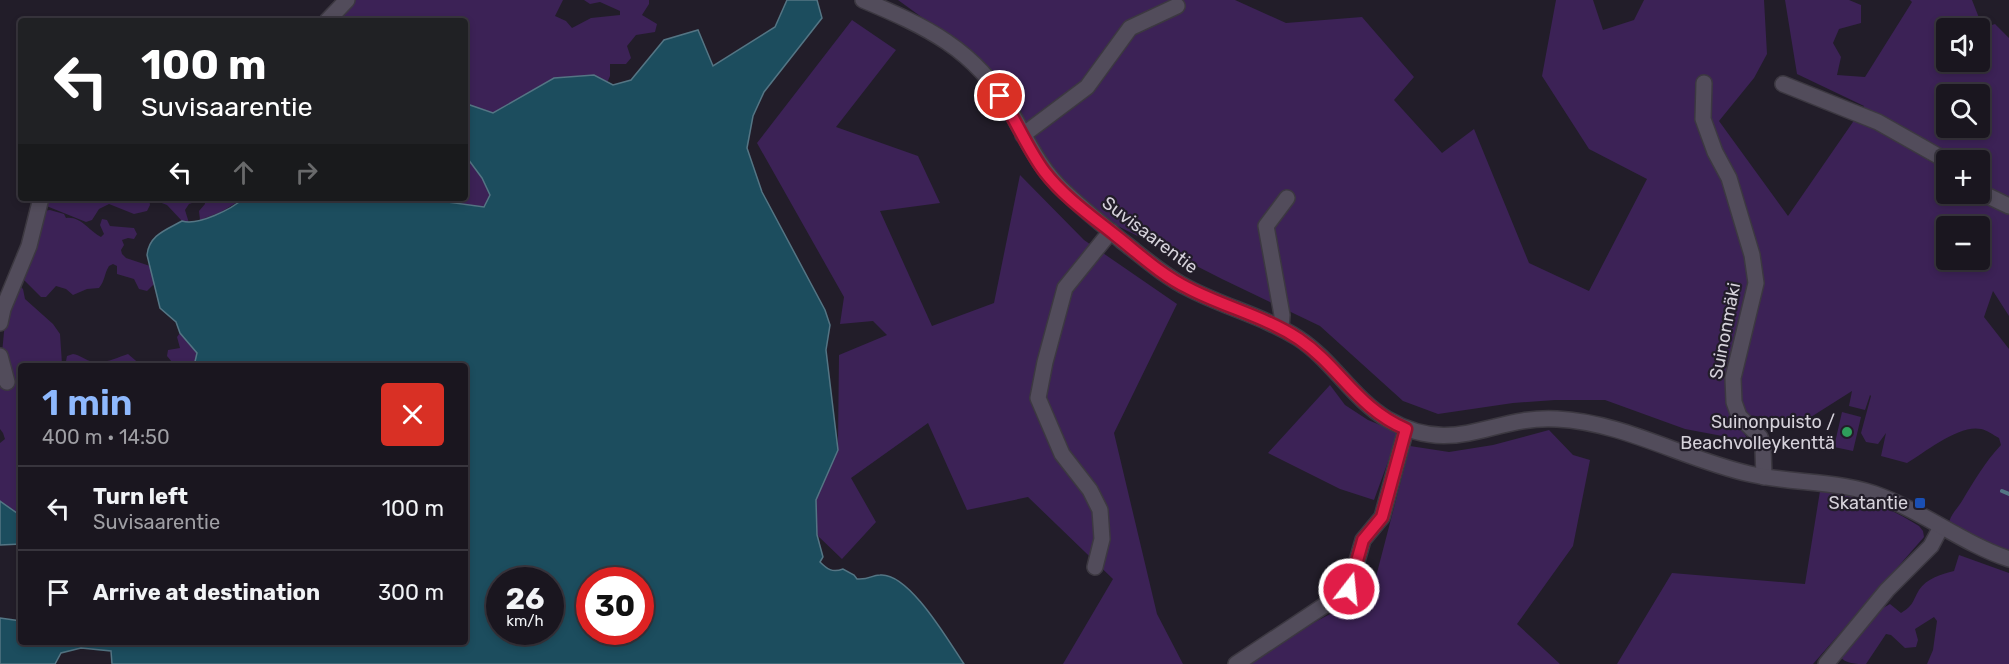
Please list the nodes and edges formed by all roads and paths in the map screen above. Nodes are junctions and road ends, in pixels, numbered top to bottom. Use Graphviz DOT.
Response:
graph roads {
  1 [pos="347,0"];
  2 [pos="863,0"];
  3 [pos="1177,6"];
  4 [pos="330,18"];
  5 [pos="1704,83"];
  6 [pos="1783,84"];
  7 [pos="1023,135"];
  8 [pos="1936,155"];
  9 [pos="1990,197"];
  10 [pos="1287,198"];
  11 [pos="40,201"];
  12 [pos="2009,206"];
  13 [pos="1111,231"];
  14 [pos="0,324"];
  15 [pos="1281,328"];
  16 [pos="0,356"];
  17 [pos="7,382"];
  18 [pos="1406,429"];
  19 [pos="1764,477"];
  20 [pos="1941,527"];
  21 [pos="2009,559"];
  22 [pos="1095,567"];
  23 [pos="1236,664"];
  24 [pos="1826,664"];
  1 -- 4 [label="street"];
  2 -- 7 [label="street, Suvisaarentie"];
  3 -- 7 [label="street"];
  5 -- 19 [label="street, Suinonmäki"];
  6 -- 8 [label="street"];
  7 -- 13 [label="street, Suvisaarentie"];
  9 -- 12 [label="street"];
  10 -- 15 [label="street"];
  11 -- 14 [label="street"];
  13 -- 15 [label="street, Suvisaarentie"];
  13 -- 22 [label="street"];
  15 -- 18 [label="street, Suvisaarentie"];
  16 -- 17 [label="street"];
  18 -- 19 [label="street, Suvisaarentie"];
  18 -- 23 [label="street"];
  19 -- 20 [label="street, Suvisaarentie"];
  20 -- 21 [label="street, Suvisaarentie"];
  20 -- 24 [label="street"];
}
